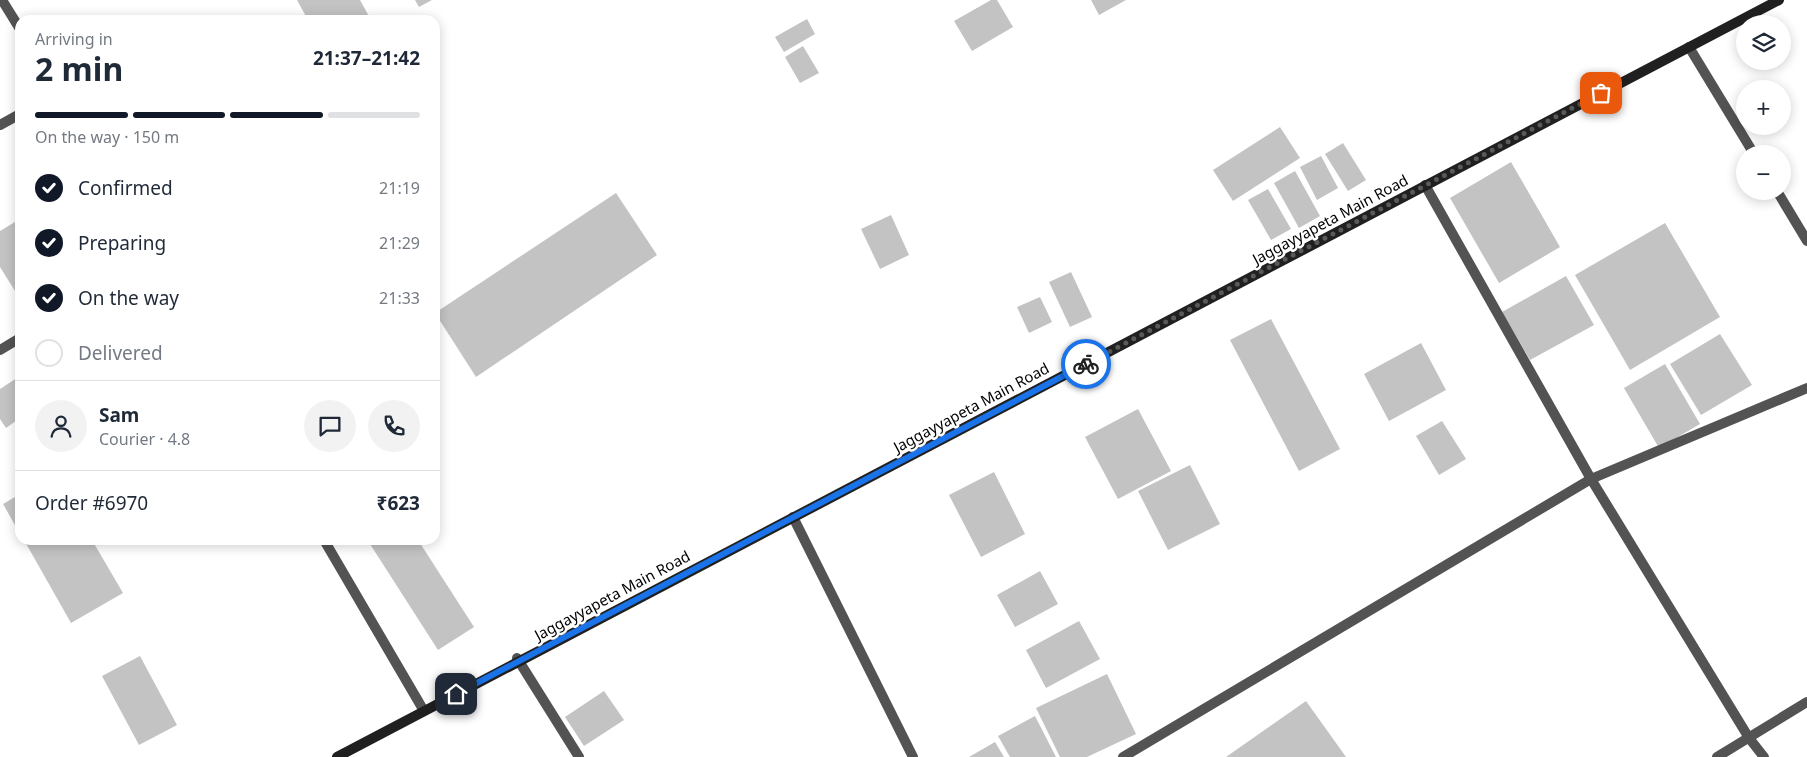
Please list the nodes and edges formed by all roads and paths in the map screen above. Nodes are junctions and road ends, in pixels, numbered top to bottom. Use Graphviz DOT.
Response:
graph roads {
  1 [pos="2,0"];
  2 [pos="1779,0"];
  3 [pos="15,21"];
  4 [pos="1689,47"];
  5 [pos="15,117"];
  6 [pos="0,125"];
  7 [pos="1749,145"];
  8 [pos="1426,185"];
  9 [pos="1782,200"];
  10 [pos="1807,241"];
  11 [pos="15,341"];
  12 [pos="0,350"];
  13 [pos="1807,388"];
  14 [pos="1591,479"];
  15 [pos="793,517"];
  16 [pos="327,545"];
  17 [pos="518,659"];
  18 [pos="1807,702"];
  19 [pos="424,711"];
  20 [pos="1749,738"];
  21 [pos="336,757"];
  22 [pos="579,757"];
  23 [pos="913,757"];
  24 [pos="1122,757"];
  25 [pos="1717,757"];
  26 [pos="1764,757"];
  1 -- 3 [label="street"];
  2 -- 4 [label="main road, Jaggayyapeta Main Road"];
  4 -- 7 [label="street"];
  4 -- 8 [label="main road, Jaggayyapeta Main Road"];
  5 -- 6 [label="street"];
  8 -- 14 [label="street"];
  8 -- 15 [label="main road, Jaggayyapeta Main Road"];
  9 -- 10 [label="street"];
  11 -- 12 [label="street"];
  13 -- 14 [label="street"];
  14 -- 20 [label="street"];
  14 -- 24 [label="street"];
  15 -- 17 [label="main road, Jaggayyapeta Main Road"];
  15 -- 23 [label="street"];
  16 -- 19 [label="street"];
  17 -- 19 [label="main road, Jaggayyapeta Main Road"];
  17 -- 22 [label="street"];
  18 -- 20 [label="street"];
  19 -- 21 [label="main road, Jaggayyapeta Main Road"];
  20 -- 25 [label="street"];
  20 -- 26 [label="street"];
}
